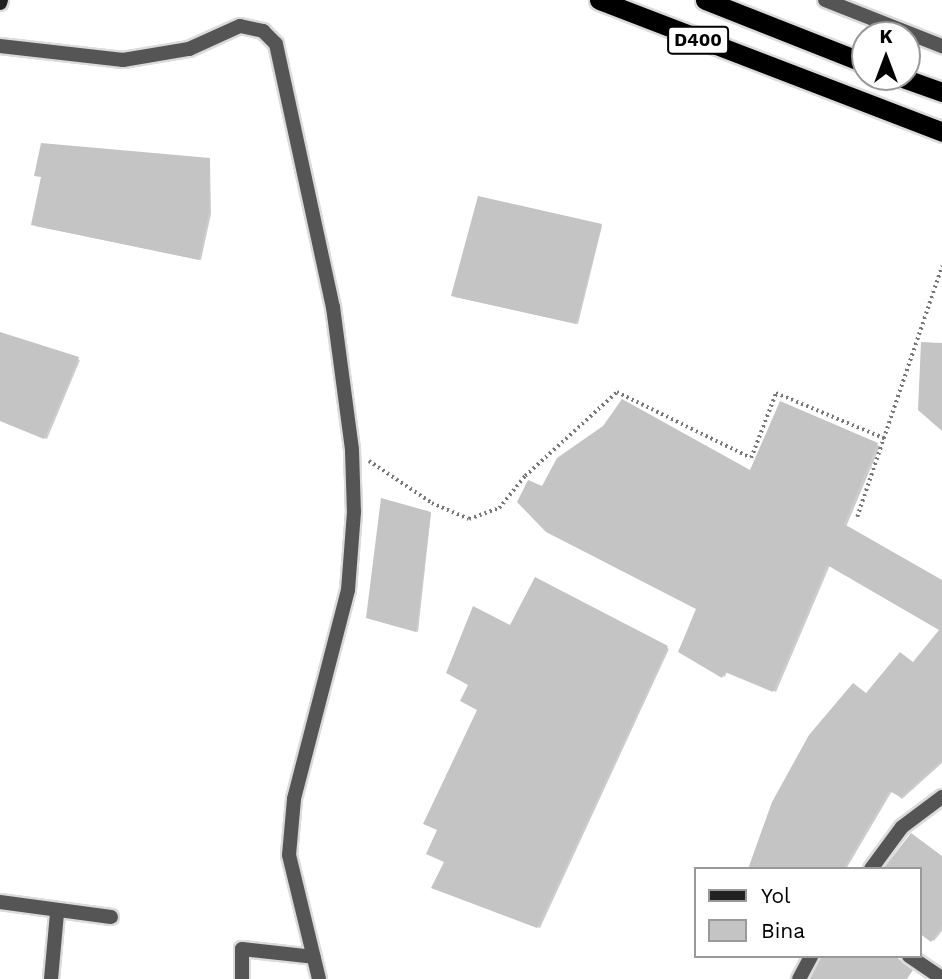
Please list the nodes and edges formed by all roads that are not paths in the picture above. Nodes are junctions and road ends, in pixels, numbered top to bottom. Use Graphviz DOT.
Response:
graph roads {
  1 [pos="599,0"];
  2 [pos="705,0"];
  3 [pos="825,0"];
  4 [pos="0,46"];
  5 [pos="942,46"];
  6 [pos="851,57"];
  7 [pos="921,84"];
  8 [pos="942,92"];
  9 [pos="942,132"];
  10 [pos="942,797"];
  11 [pos="872,867"];
  12 [pos="0,902"];
  13 [pos="57,913"];
  14 [pos="111,917"];
  15 [pos="314,957"];
  16 [pos="810,958"];
  17 [pos="912,958"];
  18 [pos="942,978"];
  19 [pos="51,979"];
  20 [pos="242,979"];
  21 [pos="319,979"];
  22 [pos="799,979"];
  1 -- 9 [label="highway, D400"];
  2 -- 6 [label="highway, D400"];
  3 -- 5 [label="street"];
  4 -- 15 [label="street"];
  7 -- 8 [label="highway"];
  10 -- 11 [label="street"];
  12 -- 13 [label="street"];
  13 -- 14 [label="street"];
  13 -- 19 [label="street"];
  15 -- 20 [label="street"];
  15 -- 21 [label="street"];
  16 -- 22 [label="street"];
  17 -- 18 [label="street"];
}
